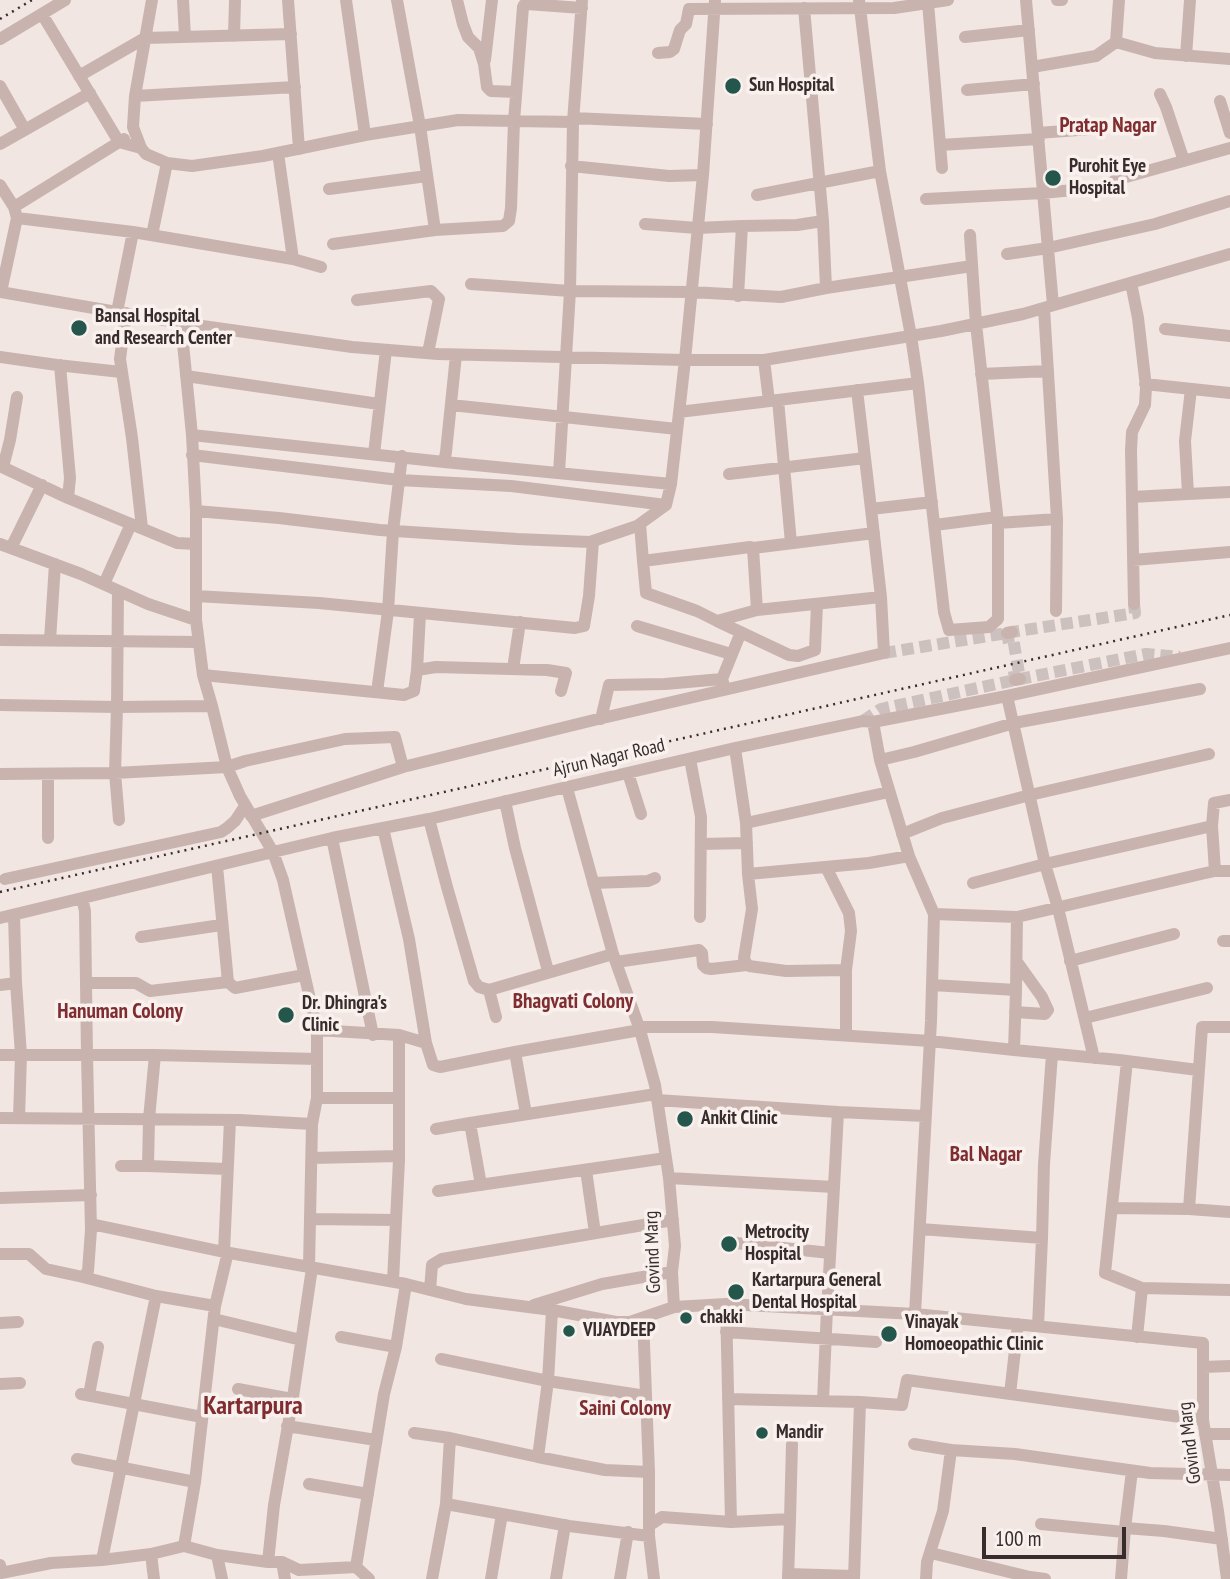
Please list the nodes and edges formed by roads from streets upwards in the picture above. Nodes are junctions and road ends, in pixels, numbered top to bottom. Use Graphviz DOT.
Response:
graph roads {
  1 [pos="65,0"];
  2 [pos="152,0"];
  3 [pos="183,0"];
  4 [pos="235,0"];
  5 [pos="288,0"];
  6 [pos="346,0"];
  7 [pos="397,0"];
  8 [pos="457,0"];
  9 [pos="492,0"];
  10 [pos="1026,0"];
  11 [pos="1119,0"];
  12 [pos="1190,0"];
  13 [pos="938,1"];
  14 [pos="524,2"];
  15 [pos="582,4"];
  16 [pos="711,4"];
  17 [pos="859,4"];
  18 [pos="804,8"];
  19 [pos="42,14"];
  20 [pos="1029,30"];
  21 [pos="291,34"];
  22 [pos="234,36"];
  23 [pos="185,37"];
  24 [pos="965,37"];
  25 [pos="145,38"];
  26 [pos="0,40"];
  27 [pos="1116,42"];
  28 [pos="658,52"];
  29 [pos="1186,55"];
  30 [pos="1230,59"];
  31 [pos="485,64"];
  32 [pos="1032,67"];
  33 [pos="79,76"];
  34 [pos="1034,84"];
  35 [pos="0,86"];
  36 [pos="295,87"];
  37 [pos="967,90"];
  38 [pos="516,92"];
  39 [pos="90,93"];
  40 [pos="1160,94"];
  41 [pos="135,96"];
  42 [pos="1220,101"];
  43 [pos="573,120"];
  44 [pos="514,121"];
  45 [pos="707,124"];
  46 [pos="420,126"];
  47 [pos="1105,128"];
  48 [pos="25,130"];
  49 [pos="134,133"];
  50 [pos="1230,133"];
  51 [pos="365,135"];
  52 [pos="1038,136"];
  53 [pos="119,142"];
  54 [pos="0,145"];
  55 [pos="940,145"];
  56 [pos="141,148"];
  57 [pos="1230,148"];
  58 [pos="299,149"];
  59 [pos="278,153"];
  60 [pos="1184,161"];
  61 [pos="167,163"];
  62 [pos="572,166"];
  63 [pos="942,168"];
  64 [pos="880,171"];
  65 [pos="703,175"];
  66 [pos="427,176"];
  67 [pos="1115,180"];
  68 [pos="819,183"];
  69 [pos="0,185"];
  70 [pos="1093,188"];
  71 [pos="329,189"];
  72 [pos="1043,193"];
  73 [pos="757,195"];
  74 [pos="926,199"];
  75 [pos="1230,201"];
  76 [pos="15,212"];
  77 [pos="823,221"];
  78 [pos="645,223"];
  79 [pos="742,226"];
  80 [pos="697,228"];
  81 [pos="435,230"];
  82 [pos="132,232"];
  83 [pos="152,235"];
  84 [pos="970,235"];
  85 [pos="333,244"];
  86 [pos="1048,248"];
  87 [pos="1007,254"];
  88 [pos="1230,254"];
  89 [pos="293,259"];
  90 [pos="971,266"];
  91 [pos="321,267"];
  92 [pos="900,278"];
  93 [pos="1130,283"];
  94 [pos="471,284"];
  95 [pos="826,288"];
  96 [pos="570,291"];
  97 [pos="1,292"];
  98 [pos="691,292"];
  99 [pos="738,296"];
  100 [pos="358,300"];
  101 [pos="1049,306"];
  102 [pos="121,313"];
  103 [pos="181,323"];
  104 [pos="976,324"];
  105 [pos="1165,329"];
  106 [pos="911,336"];
  107 [pos="1230,336"];
  108 [pos="386,350"];
  109 [pos="428,354"];
  110 [pos="456,355"];
  111 [pos="0,357"];
  112 [pos="565,358"];
  113 [pos="685,360"];
  114 [pos="764,360"];
  115 [pos="60,365"];
  116 [pos="121,372"];
  117 [pos="1048,372"];
  118 [pos="981,374"];
  119 [pos="186,376"];
  120 [pos="918,383"];
  121 [pos="1145,384"];
  122 [pos="1191,389"];
  123 [pos="857,390"];
  124 [pos="1230,393"];
  125 [pos="17,397"];
  126 [pos="773,401"];
  127 [pos="379,404"];
  128 [pos="451,405"];
  129 [pos="679,412"];
  130 [pos="562,416"];
  131 [pos="677,429"];
  132 [pos="192,435"];
  133 [pos="374,454"];
  134 [pos="192,455"];
  135 [pos="402,456"];
  136 [pos="865,458"];
  137 [pos="444,462"];
  138 [pos="1,467"];
  139 [pos="785,468"];
  140 [pos="559,473"];
  141 [pos="729,474"];
  142 [pos="399,480"];
  143 [pos="670,484"];
  144 [pos="42,485"];
  145 [pos="1230,492"];
  146 [pos="1188,494"];
  147 [pos="1132,497"];
  148 [pos="68,498"];
  149 [pos="932,502"];
  150 [pos="666,505"];
  151 [pos="871,509"];
  152 [pos="195,511"];
  153 [pos="1057,519"];
  154 [pos="998,520"];
  155 [pos="640,524"];
  156 [pos="935,524"];
  157 [pos="136,526"];
  158 [pos="393,531"];
  159 [pos="874,533"];
  160 [pos="593,541"];
  161 [pos="791,543"];
  162 [pos="196,544"];
  163 [pos="6,546"];
  164 [pos="753,548"];
  165 [pos="1230,552"];
  166 [pos="1133,560"];
  167 [pos="643,561"];
  168 [pos="55,564"];
  169 [pos="104,584"];
  170 [pos="118,591"];
  171 [pos="196,596"];
  172 [pos="881,597"];
  173 [pos="817,604"];
  174 [pos="1134,604"];
  175 [pos="757,610"];
  176 [pos="388,611"];
  177 [pos="1056,611"];
  178 [pos="420,614"];
  179 [pos="196,620"];
  180 [pos="717,621"];
  181 [pos="520,622"];
  182 [pos="637,626"];
  183 [pos="741,632"];
  184 [pos="0,640"];
  185 [pos="50,640"];
  186 [pos="118,640"];
  187 [pos="198,642"];
  188 [pos="1230,648"];
  189 [pos="731,654"];
  190 [pos="513,669"];
  191 [pos="417,670"];
  192 [pos="202,675"];
  193 [pos="724,684"];
  194 [pos="1200,689"];
  195 [pos="561,691"];
  196 [pos="377,692"];
  197 [pos="1007,696"];
  198 [pos="0,705"];
  199 [pos="212,706"];
  200 [pos="117,707"];
  201 [pos="601,719"];
  202 [pos="873,722"];
  203 [pos="1014,723"];
  204 [pos="735,748"];
  205 [pos="1209,754"];
  206 [pos="690,759"];
  207 [pos="880,760"];
  208 [pos="227,767"];
  209 [pos="403,767"];
  210 [pos="115,773"];
  211 [pos="628,773"];
  212 [pos="0,774"];
  213 [pos="48,774"];
  214 [pos="567,788"];
  215 [pos="889,792"];
  216 [pos="1030,795"];
  217 [pos="1230,800"];
  218 [pos="505,801"];
  219 [pos="248,811"];
  220 [pos="641,814"];
  221 [pos="429,819"];
  222 [pos="119,820"];
  223 [pos="746,824"];
  224 [pos="1212,826"];
  225 [pos="383,828"];
  226 [pos="902,835"];
  227 [pos="48,838"];
  228 [pos="332,838"];
  229 [pos="747,843"];
  230 [pos="701,844"];
  231 [pos="273,852"];
  232 [pos="909,856"];
  233 [pos="1045,864"];
  234 [pos="216,866"];
  235 [pos="826,867"];
  236 [pos="1216,871"];
  237 [pos="1230,871"];
  238 [pos="748,874"];
  239 [pos="5,878"];
  240 [pos="655,878"];
  241 [pos="593,883"];
  242 [pos="973,883"];
  243 [pos="82,898"];
  244 [pos="1058,908"];
  245 [pos="934,914"];
  246 [pos="14,915"];
  247 [pos="700,917"];
  248 [pos="0,918"];
  249 [pos="1017,918"];
  250 [pos="221,925"];
  251 [pos="1174,934"];
  252 [pos="141,937"];
  253 [pos="615,958"];
  254 [pos="1070,961"];
  255 [pos="1016,962"];
  256 [pos="747,965"];
  257 [pos="846,970"];
  258 [pos="548,971"];
  259 [pos="304,975"];
  260 [pos="228,982"];
  261 [pos="16,983"];
  262 [pos="86,983"];
  263 [pos="0,985"];
  264 [pos="932,985"];
  265 [pos="1207,988"];
  266 [pos="489,990"];
  267 [pos="1016,990"];
  268 [pos="1015,1012"];
  269 [pos="496,1017"];
  270 [pos="1085,1018"];
  271 [pos="1230,1027"];
  272 [pos="639,1029"];
  273 [pos="317,1030"];
  274 [pos="373,1035"];
  275 [pos="399,1035"];
  276 [pos="846,1035"];
  277 [pos="930,1041"];
  278 [pos="426,1043"];
  279 [pos="1014,1050"];
  280 [pos="514,1052"];
  281 [pos="1052,1054"];
  282 [pos="0,1055"];
  283 [pos="21,1055"];
  284 [pos="87,1055"];
  285 [pos="155,1055"];
  286 [pos="1094,1058"];
  287 [pos="317,1059"];
  288 [pos="1128,1061"];
  289 [pos="1198,1070"];
  290 [pos="657,1097"];
  291 [pos="317,1098"];
  292 [pos="399,1098"];
  293 [pos="838,1112"];
  294 [pos="526,1114"];
  295 [pos="925,1116"];
  296 [pos="0,1118"];
  297 [pos="19,1118"];
  298 [pos="90,1118"];
  299 [pos="149,1119"];
  300 [pos="230,1120"];
  301 [pos="470,1123"];
  302 [pos="312,1124"];
  303 [pos="436,1129"];
  304 [pos="399,1156"];
  305 [pos="312,1158"];
  306 [pos="666,1158"];
  307 [pos="121,1166"];
  308 [pos="148,1166"];
  309 [pos="228,1169"];
  310 [pos="586,1170"];
  311 [pos="669,1178"];
  312 [pos="481,1185"];
  313 [pos="834,1187"];
  314 [pos="438,1191"];
  315 [pos="91,1195"];
  316 [pos="0,1198"];
  317 [pos="1112,1208"];
  318 [pos="1189,1209"];
  319 [pos="1230,1212"];
  320 [pos="310,1219"];
  321 [pos="396,1220"];
  322 [pos="673,1220"];
  323 [pos="91,1224"];
  324 [pos="920,1229"];
  325 [pos="595,1233"];
  326 [pos="1042,1238"];
  327 [pos="726,1242"];
  328 [pos="226,1252"];
  329 [pos="0,1254"];
  330 [pos="830,1254"];
  331 [pos="310,1268"];
  332 [pos="673,1272"];
  333 [pos="83,1277"];
  334 [pos="399,1282"];
  335 [pos="1142,1288"];
  336 [pos="430,1290"];
  337 [pos="1230,1290"];
  338 [pos="156,1296"];
  339 [pos="726,1304"];
  340 [pos="527,1307"];
  341 [pos="674,1307"];
  342 [pos="827,1309"];
  343 [pos="552,1310"];
  344 [pos="215,1312"];
  345 [pos="915,1314"];
  346 [pos="643,1318"];
  347 [pos="18,1322"];
  348 [pos="0,1323"];
  349 [pos="1018,1324"];
  350 [pos="1038,1326"];
  351 [pos="726,1332"];
  352 [pos="1136,1336"];
  353 [pos="341,1337"];
  354 [pos="826,1339"];
  355 [pos="301,1340"];
  356 [pos="876,1342"];
  357 [pos="98,1346"];
  358 [pos="396,1347"];
  359 [pos="441,1359"];
  360 [pos="1230,1366"];
  361 [pos="1203,1367"];
  362 [pos="548,1381"];
  363 [pos="20,1383"];
  364 [pos="0,1384"];
  365 [pos="238,1389"];
  366 [pos="1010,1394"];
  367 [pos="646,1396"];
  368 [pos="292,1399"];
  369 [pos="728,1399"];
  370 [pos="792,1401"];
  371 [pos="823,1401"];
  372 [pos="860,1402"];
  373 [pos="133,1404"];
  374 [pos="792,1415"];
  375 [pos="202,1417"];
  376 [pos="287,1426"];
  377 [pos="1204,1427"];
  378 [pos="414,1433"];
  379 [pos="1230,1434"];
  380 [pos="450,1438"];
  381 [pos="376,1440"];
  382 [pos="792,1444"];
  383 [pos="914,1444"];
  384 [pos="951,1450"];
  385 [pos="538,1457"];
  386 [pos="77,1459"];
  387 [pos="120,1466"];
  388 [pos="1132,1471"];
  389 [pos="649,1472"];
  390 [pos="1230,1475"];
  391 [pos="1212,1476"];
  392 [pos="194,1482"];
  393 [pos="309,1484"];
  394 [pos="368,1494"];
  395 [pos="446,1504"];
  396 [pos="502,1514"];
  397 [pos="790,1519"];
  398 [pos="731,1522"];
  399 [pos="1225,1523"];
  400 [pos="1041,1524"];
  401 [pos="565,1525"];
  402 [pos="649,1530"];
  403 [pos="1124,1530"];
  404 [pos="628,1532"];
  405 [pos="1222,1539"];
  406 [pos="184,1546"];
  407 [pos="931,1553"];
  408 [pos="151,1554"];
  409 [pos="217,1555"];
  410 [pos="102,1560"];
  411 [pos="1227,1560"];
  412 [pos="268,1562"];
  413 [pos="282,1562"];
  414 [pos="0,1565"];
  415 [pos="0,1573"];
  416 [pos="355,1573"];
  417 [pos="788,1576"];
  418 [pos="854,1578"];
  419 [pos="154,1579"];
  420 [pos="222,1579"];
  421 [pos="285,1579"];
  422 [pos="369,1579"];
  423 [pos="432,1579"];
  424 [pos="491,1579"];
  425 [pos="556,1579"];
  426 [pos="620,1579"];
  427 [pos="654,1579"];
  428 [pos="926,1579"];
  429 [pos="1045,1579"];
  430 [pos="1121,1579"];
  431 [pos="1227,1579"];
  1 -- 19 [label="street"];
  2 -- 25 [label="street"];
  3 -- 23 [label="street"];
  4 -- 22 [label="street"];
  5 -- 21 [label="street"];
  6 -- 51 [label="street"];
  7 -- 46 [label="street"];
  8 -- 31 [label="street"];
  9 -- 31 [label="street"];
  10 -- 20 [label="street"];
  11 -- 27 [label="street"];
  12 -- 29 [label="street"];
  13 -- 17 [label="street"];
  13 -- 55 [label="street"];
  14 -- 15 [label="street"];
  14 -- 38 [label="street"];
  15 -- 43 [label="street"];
  16 -- 18 [label="street"];
  16 -- 28 [label="street"];
  16 -- 45 [label="street"];
  17 -- 18 [label="street"];
  17 -- 64 [label="street"];
  18 -- 68 [label="street"];
  19 -- 26 [label="street"];
  19 -- 33 [label="street"];
  20 -- 24 [label="street"];
  20 -- 32 [label="street"];
  21 -- 22 [label="street"];
  21 -- 36 [label="street"];
  22 -- 23 [label="street"];
  23 -- 25 [label="street"];
  25 -- 33 [label="street"];
  25 -- 41 [label="street"];
  27 -- 29 [label="street"];
  27 -- 32 [label="street"];
  29 -- 30 [label="street"];
  31 -- 38 [label="street"];
  32 -- 34 [label="street"];
  33 -- 39 [label="street"];
  34 -- 37 [label="street"];
  34 -- 52 [label="street"];
  35 -- 48 [label="street"];
  36 -- 41 [label="street"];
  36 -- 58 [label="street"];
  38 -- 44 [label="street"];
  39 -- 48 [label="street"];
  39 -- 53 [label="street"];
  40 -- 60 [label="street"];
  41 -- 49 [label="street"];
  42 -- 50 [label="street"];
  43 -- 44 [label="street"];
  43 -- 45 [label="street"];
  43 -- 62 [label="street"];
  44 -- 46 [label="street"];
  44 -- 81 [label="street"];
  45 -- 65 [label="street"];
  46 -- 51 [label="street"];
  46 -- 66 [label="street"];
  47 -- 52 [label="street"];
  48 -- 54 [label="street"];
  49 -- 53 [label="street"];
  49 -- 56 [label="street"];
  51 -- 58 [label="street"];
  52 -- 55 [label="street"];
  52 -- 72 [label="street"];
  53 -- 56 [label="street"];
  53 -- 76 [label="street"];
  55 -- 63 [label="street"];
  56 -- 61 [label="street"];
  57 -- 60 [label="street"];
  58 -- 59 [label="street"];
  59 -- 61 [label="street"];
  59 -- 89 [label="street"];
  60 -- 67 [label="street"];
  61 -- 83 [label="street"];
  62 -- 65 [label="street"];
  62 -- 96 [label="street"];
  64 -- 68 [label="street"];
  64 -- 92 [label="street"];
  65 -- 80 [label="street"];
  66 -- 71 [label="street"];
  66 -- 81 [label="street"];
  68 -- 73 [label="street"];
  68 -- 77 [label="street"];
  69 -- 76 [label="street"];
  70 -- 72 [label="street"];
  72 -- 74 [label="street"];
  72 -- 86 [label="street"];
  75 -- 86 [label="street"];
  76 -- 82 [label="street"];
  76 -- 97 [label="street"];
  77 -- 79 [label="street"];
  77 -- 95 [label="street"];
  78 -- 80 [label="street"];
  79 -- 80 [label="street"];
  79 -- 99 [label="street"];
  80 -- 98 [label="street"];
  81 -- 85 [label="street"];
  82 -- 83 [label="street"];
  82 -- 102 [label="street"];
  83 -- 89 [label="street"];
  84 -- 90 [label="street"];
  86 -- 87 [label="street"];
  86 -- 101 [label="street"];
  88 -- 93 [label="street"];
  89 -- 91 [label="street"];
  90 -- 92 [label="street"];
  90 -- 104 [label="street"];
  92 -- 95 [label="street"];
  92 -- 106 [label="street"];
  93 -- 101 [label="street"];
  93 -- 121 [label="street"];
  94 -- 96 [label="street"];
  95 -- 99 [label="street"];
  96 -- 98 [label="street"];
  96 -- 112 [label="street"];
  97 -- 102 [label="street"];
  98 -- 99 [label="street"];
  98 -- 113 [label="street"];
  100 -- 109 [label="street"];
  101 -- 104 [label="street"];
  101 -- 117 [label="street"];
  102 -- 103 [label="street"];
  102 -- 116 [label="street"];
  103 -- 108 [label="street"];
  103 -- 119 [label="street"];
  104 -- 106 [label="street"];
  104 -- 118 [label="street"];
  105 -- 107 [label="street"];
  106 -- 114 [label="street"];
  106 -- 120 [label="street"];
  108 -- 109 [label="street"];
  108 -- 127 [label="street"];
  109 -- 110 [label="street"];
  110 -- 112 [label="street"];
  110 -- 128 [label="street"];
  111 -- 115 [label="street"];
  112 -- 113 [label="street"];
  112 -- 130 [label="street"];
  113 -- 114 [label="street"];
  113 -- 129 [label="street"];
  114 -- 126 [label="street"];
  115 -- 116 [label="street"];
  115 -- 148 [label="street"];
  116 -- 157 [label="street"];
  117 -- 118 [label="street"];
  117 -- 153 [label="street"];
  118 -- 154 [label="street"];
  119 -- 127 [label="street"];
  119 -- 132 [label="street"];
  120 -- 123 [label="street"];
  120 -- 149 [label="street"];
  121 -- 122 [label="street"];
  121 -- 147 [label="street"];
  122 -- 124 [label="street"];
  122 -- 146 [label="street"];
  123 -- 126 [label="street"];
  123 -- 136 [label="street"];
  125 -- 138 [label="street"];
  126 -- 129 [label="street"];
  126 -- 139 [label="street"];
  127 -- 133 [label="street"];
  128 -- 130 [label="street"];
  128 -- 137 [label="street"];
  129 -- 131 [label="street"];
  130 -- 131 [label="street"];
  130 -- 140 [label="street"];
  131 -- 143 [label="street"];
  132 -- 133 [label="street"];
  132 -- 134 [label="street"];
  133 -- 135 [label="street"];
  134 -- 142 [label="street"];
  134 -- 152 [label="street"];
  135 -- 137 [label="street"];
  135 -- 142 [label="street"];
  136 -- 139 [label="street"];
  136 -- 151 [label="street"];
  137 -- 140 [label="street"];
  138 -- 144 [label="street"];
  139 -- 141 [label="street"];
  139 -- 161 [label="street"];
  140 -- 143 [label="street"];
  142 -- 150 [label="street"];
  142 -- 158 [label="street"];
  143 -- 150 [label="street"];
  144 -- 148 [label="street"];
  144 -- 163 [label="street"];
  145 -- 146 [label="street"];
  146 -- 147 [label="street"];
  147 -- 166 [label="street"];
  148 -- 157 [label="street"];
  149 -- 151 [label="street"];
  149 -- 156 [label="street"];
  150 -- 155 [label="street"];
  151 -- 159 [label="street"];
  152 -- 158 [label="street"];
  152 -- 162 [label="street"];
  153 -- 154 [label="street"];
  153 -- 177 [label="street"];
  154 -- 156 [label="street"];
  154 -- 156 [label="street"];
  155 -- 160 [label="street"];
  155 -- 167 [label="street"];
  157 -- 162 [label="street"];
  157 -- 169 [label="street"];
  158 -- 160 [label="street"];
  158 -- 176 [label="street"];
  159 -- 161 [label="street"];
  159 -- 172 [label="street"];
  160 -- 181 [label="street"];
  161 -- 164 [label="street"];
  162 -- 171 [label="street"];
  163 -- 168 [label="street"];
  164 -- 167 [label="street"];
  164 -- 175 [label="street"];
  165 -- 166 [label="street"];
  166 -- 174 [label="street"];
  167 -- 180 [label="street"];
  168 -- 169 [label="street"];
  168 -- 185 [label="street"];
  169 -- 170 [label="street"];
  170 -- 179 [label="street"];
  170 -- 186 [label="street"];
  171 -- 176 [label="street"];
  171 -- 179 [label="street"];
  172 -- 173 [label="street"];
  172 -- 193 [label="street"];
  173 -- 175 [label="street"];
  173 -- 183 [label="street"];
  175 -- 180 [label="street"];
  176 -- 178 [label="street"];
  176 -- 196 [label="street"];
  178 -- 181 [label="street"];
  178 -- 191 [label="street"];
  179 -- 187 [label="street"];
  180 -- 183 [label="street"];
  181 -- 190 [label="street"];
  182 -- 189 [label="street"];
  183 -- 189 [label="street"];
  184 -- 185 [label="street"];
  185 -- 186 [label="street"];
  186 -- 187 [label="street"];
  186 -- 200 [label="street"];
  187 -- 192 [label="street"];
  188 -- 197 [label="street, Ajrun Nagar Road"];
  189 -- 193 [label="street"];
  190 -- 191 [label="street"];
  190 -- 195 [label="street"];
  191 -- 196 [label="street"];
  192 -- 196 [label="street"];
  192 -- 199 [label="street"];
  193 -- 201 [label="street"];
  193 -- 201 [label="street"];
  194 -- 203 [label="street"];
  197 -- 202 [label="street, Ajrun Nagar Road"];
  197 -- 203 [label="street"];
  198 -- 200 [label="street"];
  199 -- 200 [label="street"];
  199 -- 208 [label="street"];
  200 -- 210 [label="street"];
  201 -- 209 [label="street"];
  202 -- 204 [label="street, Ajrun Nagar Road"];
  202 -- 207 [label="street"];
  203 -- 207 [label="street"];
  203 -- 216 [label="street"];
  204 -- 206 [label="street, Ajrun Nagar Road"];
  204 -- 223 [label="street"];
  205 -- 216 [label="street"];
  206 -- 211 [label="street, Ajrun Nagar Road"];
  206 -- 230 [label="street"];
  207 -- 215 [label="street"];
  208 -- 209 [label="street"];
  208 -- 210 [label="street"];
  208 -- 219 [label="street"];
  209 -- 219 [label="street"];
  210 -- 213 [label="street"];
  210 -- 222 [label="street"];
  211 -- 214 [label="street, Ajrun Nagar Road"];
  211 -- 220 [label="street"];
  212 -- 213 [label="street"];
  213 -- 227 [label="street"];
  214 -- 218 [label="street, Ajrun Nagar Road"];
  214 -- 241 [label="street, Govind Marg"];
  215 -- 223 [label="street"];
  215 -- 226 [label="street"];
  216 -- 226 [label="street"];
  216 -- 233 [label="street"];
  217 -- 224 [label="street"];
  218 -- 221 [label="street, Ajrun Nagar Road"];
  218 -- 258 [label="street"];
  219 -- 231 [label="street"];
  219 -- 239 [label="street"];
  221 -- 225 [label="street, Ajrun Nagar Road"];
  221 -- 266 [label="street"];
  223 -- 229 [label="street"];
  224 -- 233 [label="street"];
  224 -- 236 [label="street"];
  225 -- 228 [label="street, Ajrun Nagar Road"];
  225 -- 278 [label="street"];
  226 -- 232 [label="street"];
  228 -- 231 [label="street, Ajrun Nagar Road"];
  228 -- 274 [label="street"];
  229 -- 230 [label="street"];
  229 -- 238 [label="street"];
  230 -- 247 [label="street"];
  231 -- 234 [label="street, Ajrun Nagar Road"];
  231 -- 259 [label="street"];
  232 -- 235 [label="street"];
  232 -- 245 [label="street"];
  233 -- 242 [label="street"];
  233 -- 244 [label="street"];
  234 -- 243 [label="street, Ajrun Nagar Road"];
  234 -- 250 [label="street"];
  235 -- 238 [label="street"];
  235 -- 257 [label="street"];
  236 -- 237 [label="street"];
  236 -- 244 [label="street"];
  238 -- 256 [label="street"];
  240 -- 241 [label="street"];
  241 -- 253 [label="street, Govind Marg"];
  243 -- 246 [label="street, Ajrun Nagar Road"];
  243 -- 262 [label="street"];
  244 -- 249 [label="street"];
  244 -- 254 [label="street"];
  245 -- 249 [label="street"];
  245 -- 264 [label="street"];
  246 -- 248 [label="street, Ajrun Nagar Road"];
  246 -- 261 [label="street"];
  249 -- 255 [label="street"];
  250 -- 252 [label="street"];
  250 -- 260 [label="street"];
  251 -- 254 [label="street"];
  253 -- 256 [label="street"];
  253 -- 258 [label="street"];
  253 -- 272 [label="street, Govind Marg"];
  254 -- 270 [label="street"];
  255 -- 267 [label="street"];
  255 -- 268 [label="street"];
  256 -- 257 [label="street"];
  257 -- 276 [label="street"];
  258 -- 266 [label="street"];
  259 -- 260 [label="street"];
  259 -- 273 [label="street"];
  260 -- 262 [label="street"];
  261 -- 263 [label="street"];
  261 -- 283 [label="street"];
  262 -- 284 [label="street"];
  264 -- 267 [label="street"];
  264 -- 277 [label="street"];
  265 -- 270 [label="street"];
  266 -- 269 [label="street"];
  267 -- 268 [label="street"];
  268 -- 279 [label="street"];
  270 -- 286 [label="street"];
  271 -- 289 [label="street"];
  272 -- 276 [label="street"];
  272 -- 280 [label="street"];
  272 -- 290 [label="street, Govind Marg"];
  273 -- 274 [label="street"];
  273 -- 287 [label="street"];
  274 -- 275 [label="street"];
  275 -- 278 [label="street"];
  275 -- 292 [label="street"];
  276 -- 277 [label="street"];
  277 -- 279 [label="street"];
  277 -- 295 [label="street"];
  278 -- 280 [label="street"];
  279 -- 281 [label="street"];
  280 -- 294 [label="street"];
  281 -- 286 [label="street"];
  281 -- 326 [label="street"];
  282 -- 283 [label="street"];
  283 -- 284 [label="street"];
  283 -- 297 [label="street"];
  284 -- 285 [label="street"];
  284 -- 298 [label="street"];
  285 -- 287 [label="street"];
  285 -- 299 [label="street"];
  286 -- 288 [label="street"];
  287 -- 291 [label="street"];
  288 -- 289 [label="street"];
  288 -- 317 [label="street"];
  289 -- 318 [label="street"];
  290 -- 293 [label="street"];
  290 -- 294 [label="street"];
  290 -- 306 [label="street, Govind Marg"];
  291 -- 292 [label="street"];
  291 -- 302 [label="street"];
  292 -- 304 [label="street"];
  293 -- 295 [label="street"];
  293 -- 313 [label="street"];
  294 -- 301 [label="street"];
  295 -- 324 [label="street"];
  296 -- 297 [label="street"];
  297 -- 298 [label="street"];
  298 -- 299 [label="street"];
  298 -- 315 [label="street"];
  299 -- 300 [label="street"];
  299 -- 308 [label="street"];
  300 -- 302 [label="street"];
  300 -- 309 [label="street"];
  301 -- 303 [label="street"];
  301 -- 312 [label="street"];
  302 -- 305 [label="street"];
  304 -- 305 [label="street"];
  304 -- 321 [label="street"];
  305 -- 320 [label="street"];
  306 -- 310 [label="street"];
  306 -- 311 [label="street, Govind Marg"];
  307 -- 308 [label="street"];
  308 -- 309 [label="street"];
  309 -- 328 [label="street"];
  310 -- 312 [label="street"];
  310 -- 325 [label="street"];
  311 -- 313 [label="street"];
  311 -- 322 [label="street, Govind Marg"];
  312 -- 314 [label="street"];
  313 -- 330 [label="street"];
  315 -- 316 [label="street"];
  315 -- 323 [label="street"];
  317 -- 318 [label="street"];
  317 -- 335 [label="street"];
  318 -- 319 [label="street"];
  320 -- 321 [label="street"];
  320 -- 331 [label="street"];
  321 -- 334 [label="street"];
  322 -- 325 [label="street"];
  322 -- 332 [label="street, Govind Marg"];
  323 -- 328 [label="street"];
  323 -- 333 [label="street"];
  324 -- 326 [label="street"];
  324 -- 345 [label="street"];
  325 -- 336 [label="street"];
  326 -- 350 [label="street"];
  327 -- 330 [label="street"];
  328 -- 331 [label="street"];
  328 -- 344 [label="street"];
  329 -- 333 [label="street"];
  330 -- 342 [label="street"];
  331 -- 334 [label="street"];
  331 -- 355 [label="street"];
  332 -- 340 [label="street"];
  332 -- 341 [label="street, Govind Marg"];
  333 -- 338 [label="street"];
  334 -- 336 [label="street"];
  334 -- 358 [label="street"];
  335 -- 337 [label="street"];
  335 -- 352 [label="street"];
  336 -- 340 [label="street"];
  338 -- 344 [label="street"];
  338 -- 373 [label="street"];
  339 -- 341 [label="street, Govind Marg"];
  339 -- 342 [label="street, Govind Marg"];
  339 -- 351 [label="street"];
  340 -- 343 [label="street"];
  341 -- 346 [label="street"];
  342 -- 345 [label="street, Govind Marg"];
  342 -- 354 [label="street"];
  343 -- 346 [label="street"];
  343 -- 362 [label="street"];
  344 -- 355 [label="street"];
  344 -- 375 [label="street"];
  345 -- 349 [label="street, Govind Marg"];
  346 -- 367 [label="street"];
  347 -- 348 [label="street"];
  349 -- 350 [label="street, Govind Marg"];
  349 -- 366 [label="street"];
  350 -- 352 [label="street, Govind Marg"];
  351 -- 354 [label="street"];
  351 -- 369 [label="street"];
  352 -- 361 [label="street, Govind Marg"];
  353 -- 358 [label="street"];
  354 -- 356 [label="street"];
  354 -- 371 [label="street"];
  355 -- 368 [label="street"];
  357 -- 373 [label="street"];
  358 -- 381 [label="street"];
  359 -- 362 [label="street"];
  360 -- 361 [label="street"];
  361 -- 377 [label="street, Govind Marg"];
  362 -- 367 [label="street"];
  362 -- 385 [label="street"];
  363 -- 364 [label="street"];
  365 -- 368 [label="street"];
  366 -- 372 [label="street"];
  366 -- 377 [label="street"];
  367 -- 389 [label="street"];
  368 -- 376 [label="street"];
  369 -- 370 [label="street"];
  369 -- 398 [label="street"];
  370 -- 371 [label="street"];
  370 -- 374 [label="street"];
  371 -- 372 [label="street"];
  372 -- 418 [label="street"];
  373 -- 375 [label="street"];
  373 -- 387 [label="street"];
  375 -- 392 [label="street"];
  376 -- 381 [label="street"];
  376 -- 412 [label="street"];
  377 -- 379 [label="street"];
  377 -- 391 [label="street, Govind Marg"];
  378 -- 380 [label="street"];
  380 -- 385 [label="street"];
  380 -- 395 [label="street"];
  381 -- 394 [label="street"];
  382 -- 397 [label="street"];
  383 -- 384 [label="street"];
  384 -- 388 [label="street"];
  384 -- 407 [label="street"];
  385 -- 389 [label="street"];
  386 -- 387 [label="street"];
  387 -- 392 [label="street"];
  387 -- 410 [label="street"];
  388 -- 391 [label="street"];
  388 -- 403 [label="street"];
  389 -- 402 [label="street"];
  390 -- 391 [label="street"];
  391 -- 399 [label="street, Govind Marg"];
  392 -- 406 [label="street"];
  393 -- 394 [label="street"];
  394 -- 416 [label="street"];
  395 -- 396 [label="street"];
  395 -- 423 [label="street"];
  396 -- 401 [label="street"];
  396 -- 424 [label="street"];
  397 -- 398 [label="street"];
  397 -- 417 [label="street"];
  398 -- 402 [label="street"];
  399 -- 405 [label="street, Govind Marg"];
  400 -- 403 [label="street"];
  401 -- 404 [label="street"];
  401 -- 425 [label="street"];
  402 -- 404 [label="street"];
  402 -- 427 [label="street"];
  403 -- 405 [label="street"];
  403 -- 430 [label="street"];
  404 -- 426 [label="street"];
  405 -- 411 [label="street, Govind Marg"];
  406 -- 408 [label="street"];
  406 -- 409 [label="street"];
  407 -- 428 [label="street"];
  407 -- 429 [label="street"];
  408 -- 410 [label="street"];
  408 -- 419 [label="street"];
  409 -- 412 [label="street"];
  409 -- 420 [label="street"];
  410 -- 415 [label="street"];
  411 -- 431 [label="street, Govind Marg"];
  412 -- 413 [label="street"];
  413 -- 416 [label="street"];
  413 -- 421 [label="street"];
  414 -- 415 [label="street"];
  416 -- 422 [label="street"];
  417 -- 418 [label="street"];
}
